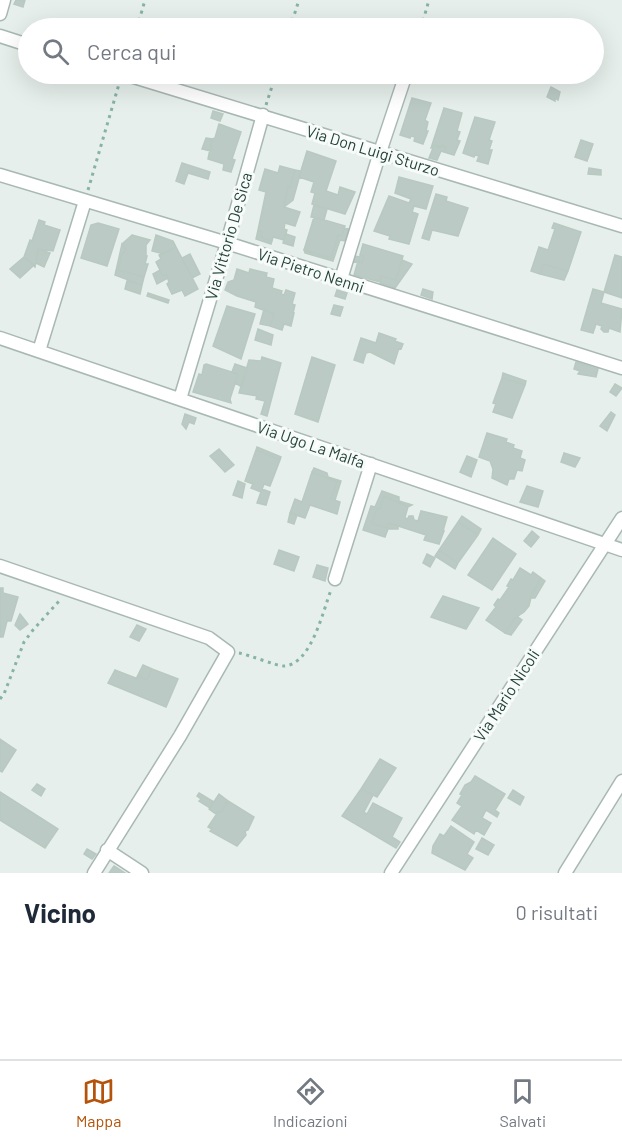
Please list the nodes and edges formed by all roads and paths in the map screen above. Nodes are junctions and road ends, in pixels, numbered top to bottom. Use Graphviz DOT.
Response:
graph roads {
  1 [pos="4,0"];
  2 [pos="145,0"];
  3 [pos="299,0"];
  4 [pos="429,0"];
  5 [pos="0,14"];
  6 [pos="139,18"];
  7 [pos="293,18"];
  8 [pos="424,18"];
  9 [pos="0,36"];
  10 [pos="18,42"];
  11 [pos="120,84"];
  12 [pos="141,84"];
  13 [pos="273,84"];
  14 [pos="403,84"];
  15 [pos="262,115"];
  16 [pos="380,152"];
  17 [pos="0,175"];
  18 [pos="85,201"];
  19 [pos="622,226"];
  20 [pos="227,243"];
  21 [pos="341,279"];
  22 [pos="0,338"];
  23 [pos="39,351"];
  24 [pos="622,368"];
  25 [pos="180,399"];
  26 [pos="371,465"];
  27 [pos="622,518"];
  28 [pos="604,545"];
  29 [pos="622,550"];
  30 [pos="0,566"];
  31 [pos="335,579"];
  32 [pos="67,589"];
  33 [pos="228,652"];
  34 [pos="0,699"];
  35 [pos="622,781"];
  36 [pos="107,850"];
  37 [pos="94,873"];
  38 [pos="142,873"];
  39 [pos="391,873"];
  40 [pos="565,873"];
  1 -- 5 [label="street"];
  2 -- 6 [label="path"];
  3 -- 7 [label="path"];
  4 -- 8 [label="path"];
  9 -- 10 [label="street"];
  11 -- 18 [label="path"];
  12 -- 15 [label="street, Via Don Luigi Sturzo"];
  13 -- 15 [label="path"];
  14 -- 16 [label="street"];
  15 -- 16 [label="street, Via Don Luigi Sturzo"];
  15 -- 20 [label="street, Via Vittorio De Sica"];
  16 -- 19 [label="street, Via Don Luigi Sturzo"];
  16 -- 21 [label="street"];
  17 -- 18 [label="street, Via Pietro Nenni"];
  18 -- 20 [label="street, Via Pietro Nenni"];
  18 -- 23 [label="street"];
  20 -- 21 [label="street, Via Pietro Nenni"];
  20 -- 25 [label="street, Via Vittorio De Sica"];
  21 -- 24 [label="street, Via Pietro Nenni"];
  22 -- 23 [label="street, Via Ugo La Malfa"];
  23 -- 25 [label="street, Via Ugo La Malfa"];
  25 -- 26 [label="street, Via Ugo La Malfa"];
  26 -- 28 [label="street, Via Ugo La Malfa"];
  26 -- 31 [label="street"];
  27 -- 28 [label="street, Via Mario Nicoli"];
  28 -- 29 [label="street, Via Ugo La Malfa"];
  28 -- 39 [label="street, Via Mario Nicoli"];
  30 -- 32 [label="street"];
  31 -- 33 [label="path"];
  32 -- 33 [label="street"];
  32 -- 34 [label="path"];
  33 -- 36 [label="street"];
  35 -- 40 [label="street"];
  36 -- 37 [label="street"];
  36 -- 38 [label="street"];
}
